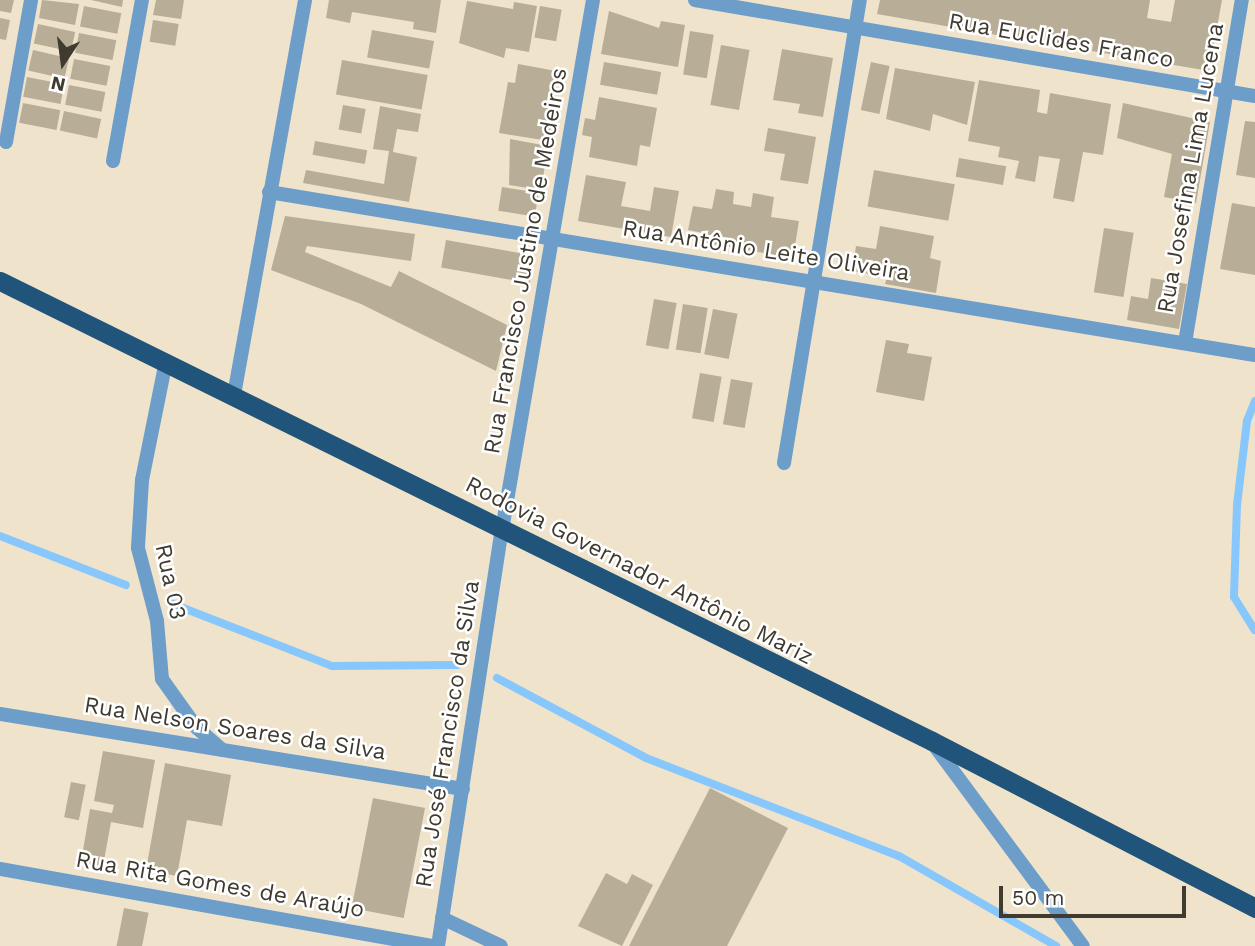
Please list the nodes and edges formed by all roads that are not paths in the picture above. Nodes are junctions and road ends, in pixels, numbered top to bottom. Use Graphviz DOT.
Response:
graph roads {
  1 [pos="30,0"];
  2 [pos="142,0"];
  3 [pos="305,0"];
  4 [pos="593,0"];
  5 [pos="695,0"];
  6 [pos="860,0"];
  7 [pos="1242,0"];
  8 [pos="855,29"];
  9 [pos="1229,92"];
  10 [pos="1255,96"];
  11 [pos="6,142"];
  12 [pos="113,161"];
  13 [pos="269,192"];
  14 [pos="554,240"];
  15 [pos="0,281"];
  16 [pos="816,283"];
  17 [pos="1185,343"];
  18 [pos="1255,355"];
  19 [pos="166,361"];
  20 [pos="234,396"];
  21 [pos="784,463"];
  22 [pos="502,530"];
  23 [pos="0,714"];
  24 [pos="932,741"];
  25 [pos="222,750"];
  26 [pos="463,789"];
  27 [pos="0,869"];
  28 [pos="1255,908"];
  29 [pos="443,918"];
  30 [pos="433,946"];
  31 [pos="438,946"];
  32 [pos="501,946"];
  33 [pos="1083,946"];
  1 -- 11 [label="street"];
  2 -- 12 [label="street"];
  3 -- 13 [label="street"];
  4 -- 14 [label="street, Rua Francisco Justino de Medeiros"];
  5 -- 8 [label="street, Rua Euclides Franco"];
  6 -- 8 [label="street"];
  7 -- 9 [label="street, Rua Josefina Lima Lucena"];
  8 -- 9 [label="street, Rua Euclides Franco"];
  8 -- 16 [label="street"];
  9 -- 10 [label="street, Rua Euclides Franco"];
  9 -- 17 [label="street, Rua Josefina Lima Lucena"];
  13 -- 14 [label="street, Rua Antônio Leite Oliveira"];
  13 -- 20 [label="street"];
  14 -- 16 [label="street, Rua Antônio Leite Oliveira"];
  14 -- 22 [label="street, Rua Francisco Justino de Medeiros"];
  15 -- 19 [label="highway, Rodovia Governador Antônio Mariz"];
  16 -- 17 [label="street, Rua Antônio Leite Oliveira"];
  16 -- 21 [label="street"];
  17 -- 18 [label="street, Rua Antônio Leite Oliveira"];
  19 -- 20 [label="highway, Rodovia Governador Antônio Mariz"];
  19 -- 25 [label="street, Rua 03"];
  20 -- 22 [label="highway, Rodovia Governador Antônio Mariz"];
  22 -- 24 [label="highway, Rodovia Governador Antônio Mariz"];
  22 -- 26 [label="street, Rua José Francisco da Silva"];
  23 -- 25 [label="street, Rua Nelson Soares da Silva"];
  24 -- 28 [label="highway, Rodovia Governador Antônio Mariz"];
  24 -- 33 [label="street"];
  25 -- 26 [label="street, Rua Nelson Soares da Silva"];
  26 -- 29 [label="street, Rua José Francisco da Silva"];
  27 -- 30 [label="street, Rua Rita Gomes de Araújo"];
  29 -- 31 [label="street, Rua José Francisco da Silva"];
  29 -- 32 [label="street"];
}
